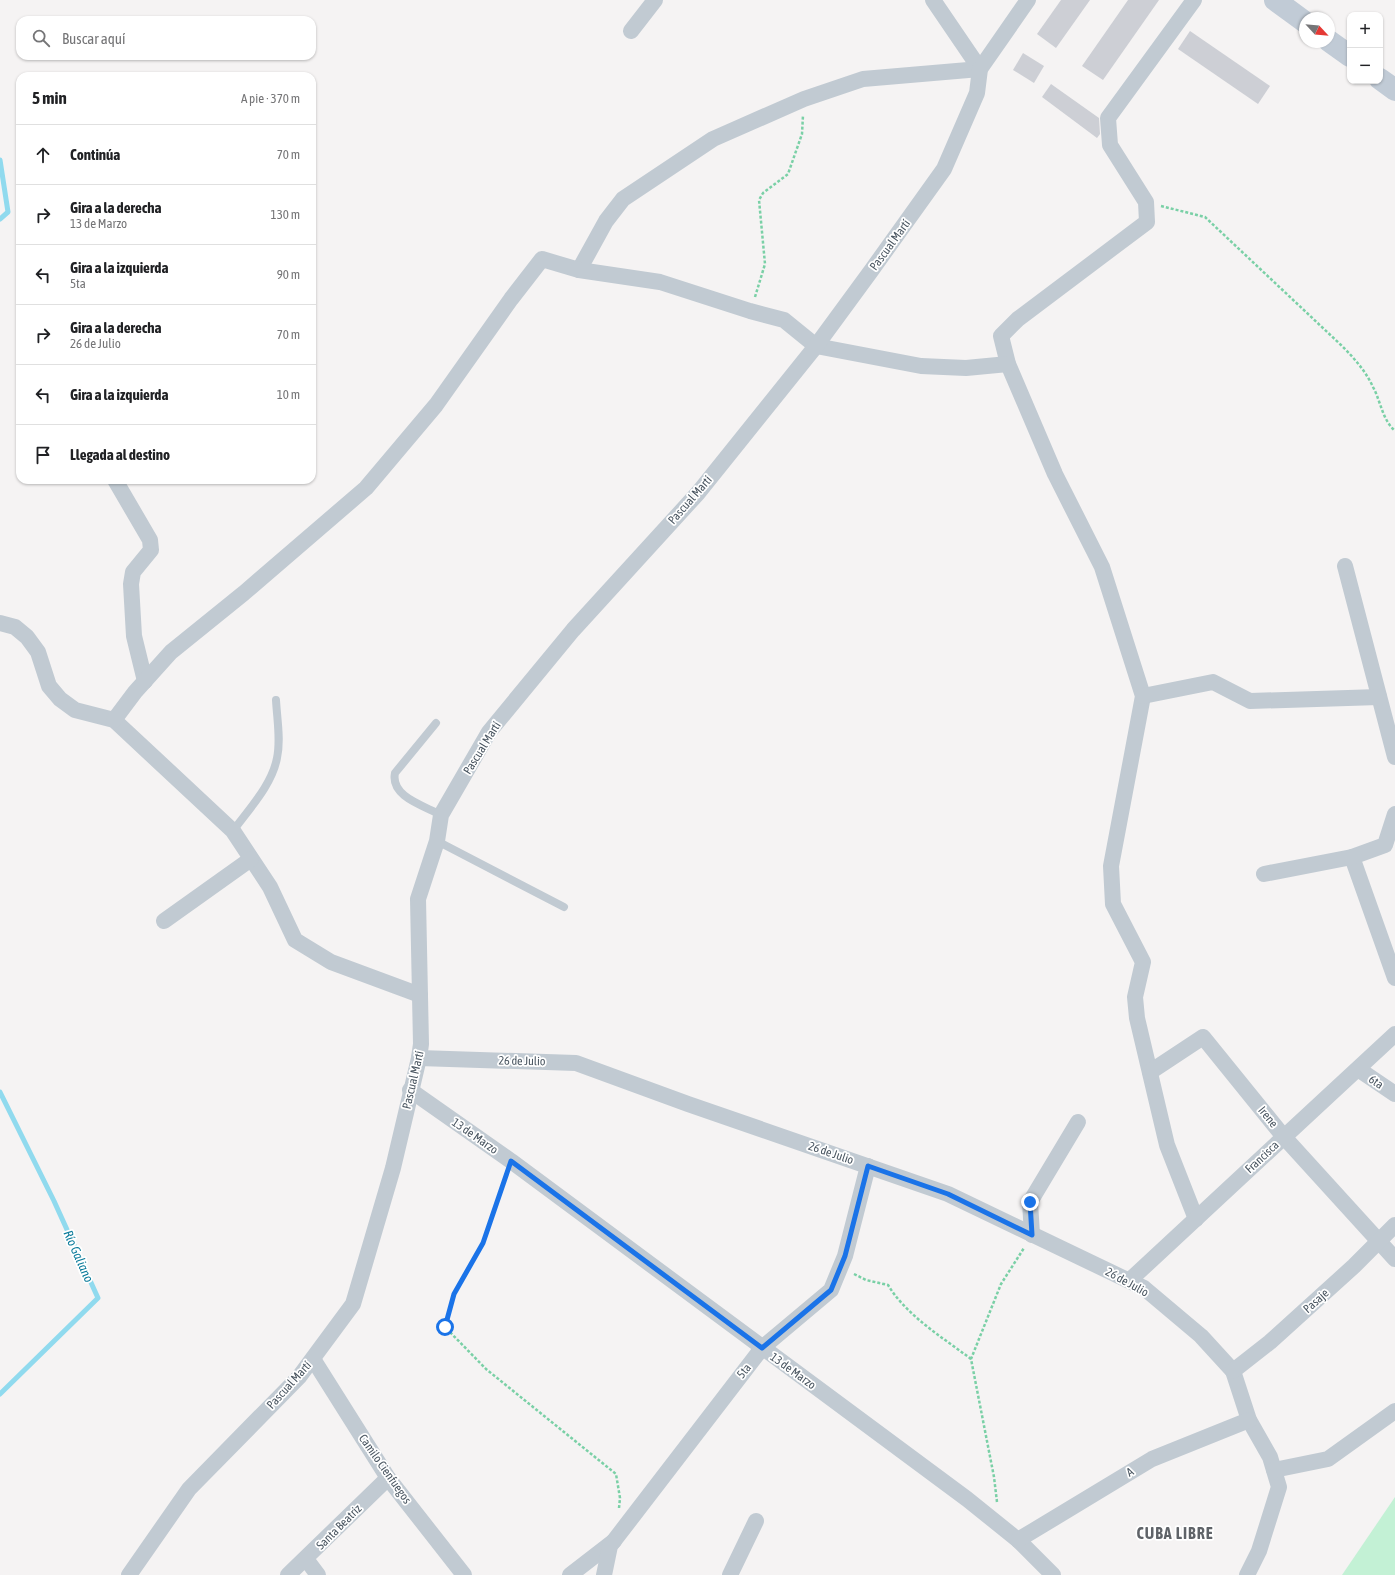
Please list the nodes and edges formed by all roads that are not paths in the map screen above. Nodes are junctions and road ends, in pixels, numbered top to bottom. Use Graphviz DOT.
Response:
graph roads {
  1 [pos="655,0"];
  2 [pos="934,0"];
  3 [pos="1028,0"];
  4 [pos="1194,0"];
  5 [pos="1275,0"];
  6 [pos="1299,18"];
  7 [pos="631,31"];
  8 [pos="1335,45"];
  9 [pos="1347,54"];
  10 [pos="980,69"];
  11 [pos="1383,81"];
  12 [pos="1395,90"];
  13 [pos="579,270"];
  14 [pos="816,346"];
  15 [pos="1008,364"];
  16 [pos="117,484"];
  17 [pos="1344,566"];
  18 [pos="0,622"];
  19 [pos="145,681"];
  20 [pos="1143,696"];
  21 [pos="1379,697"];
  22 [pos="276,700"];
  23 [pos="114,720"];
  24 [pos="436,723"];
  25 [pos="1395,756"];
  26 [pos="1395,814"];
  27 [pos="441,815"];
  28 [pos="233,831"];
  29 [pos="437,841"];
  30 [pos="1352,857"];
  31 [pos="251,859"];
  32 [pos="1264,874"];
  33 [pos="564,907"];
  34 [pos="164,921"];
  35 [pos="1395,978"];
  36 [pos="420,995"];
  37 [pos="1395,1034"];
  38 [pos="419,1058"];
  39 [pos="1358,1069"];
  40 [pos="1150,1072"];
  41 [pos="410,1090"];
  42 [pos="1395,1094"];
  43 [pos="1078,1122"];
  44 [pos="1284,1137"];
  45 [pos="868,1166"];
  46 [pos="1196,1219"];
  47 [pos="1395,1225"];
  48 [pos="1032,1235"];
  49 [pos="1379,1240"];
  50 [pos="1395,1259"];
  51 [pos="1130,1280"];
  52 [pos="762,1348"];
  53 [pos="313,1359"];
  54 [pos="1233,1371"];
  55 [pos="1395,1411"];
  56 [pos="1249,1420"];
  57 [pos="1274,1470"];
  58 [pos="388,1478"];
  59 [pos="756,1521"];
  60 [pos="1018,1540"];
  61 [pos="614,1541"];
  62 [pos="306,1559"];
  63 [pos="129,1575"];
  64 [pos="288,1575"];
  65 [pos="318,1575"];
  66 [pos="464,1575"];
  67 [pos="570,1575"];
  68 [pos="604,1575"];
  69 [pos="730,1575"];
  70 [pos="1053,1575"];
  71 [pos="1247,1575"];
  1 -- 7 [label="street"];
  2 -- 10 [label="street"];
  3 -- 10 [label="street, Pascual Martí"];
  4 -- 15 [label="street"];
  5 -- 6 [label="street"];
  8 -- 9 [label="street"];
  10 -- 13 [label="street"];
  10 -- 14 [label="street, Pascual Martí"];
  11 -- 12 [label="street"];
  13 -- 14 [label="street"];
  13 -- 19 [label="street"];
  14 -- 15 [label="street"];
  14 -- 27 [label="street, Pascual Martí"];
  15 -- 20 [label="street"];
  16 -- 19 [label="street"];
  17 -- 21 [label="street"];
  18 -- 23 [label="street"];
  19 -- 23 [label="street"];
  20 -- 21 [label="street"];
  20 -- 40 [label="street"];
  21 -- 25 [label="street"];
  22 -- 28 [label="lane"];
  23 -- 28 [label="street"];
  24 -- 27 [label="lane"];
  26 -- 30 [label="street"];
  27 -- 29 [label="street, Pascual Martí"];
  28 -- 31 [label="street"];
  29 -- 33 [label="lane"];
  29 -- 36 [label="street, Pascual Martí"];
  30 -- 32 [label="street"];
  30 -- 35 [label="street"];
  31 -- 34 [label="street"];
  31 -- 36 [label="street"];
  36 -- 38 [label="street, Pascual Martí"];
  37 -- 39 [label="street, Francisca"];
  38 -- 41 [label="street, Pascual Martí"];
  38 -- 45 [label="street, 26 de Julio"];
  39 -- 42 [label="street, 6ta"];
  39 -- 44 [label="street, Francisca"];
  40 -- 44 [label="street, Irene"];
  40 -- 46 [label="street"];
  41 -- 52 [label="street, 13 de Marzo"];
  41 -- 53 [label="street, Pascual Martí"];
  43 -- 48 [label="street"];
  44 -- 46 [label="street, Francisca"];
  44 -- 49 [label="street, Irene"];
  45 -- 48 [label="street, 26 de Julio"];
  45 -- 52 [label="street, 5ta"];
  46 -- 51 [label="street, Francisca"];
  47 -- 49 [label="street, Pasaje"];
  48 -- 51 [label="street, 26 de Julio"];
  49 -- 50 [label="street, Irene"];
  49 -- 54 [label="street, Pasaje"];
  51 -- 54 [label="street, 26 de Julio"];
  52 -- 60 [label="street, 13 de Marzo"];
  52 -- 61 [label="street, 5ta"];
  53 -- 58 [label="street, Camilo Cienfuegos"];
  53 -- 63 [label="street, Pascual Martí"];
  54 -- 56 [label="street, 26 de Julio"];
  55 -- 57 [label="street"];
  56 -- 57 [label="street, 26 de Julio"];
  56 -- 60 [label="street, A"];
  57 -- 71 [label="street, 26 de Julio"];
  58 -- 62 [label="street, Santa Beatriz"];
  58 -- 66 [label="street, Camilo Cienfuegos"];
  59 -- 69 [label="street"];
  60 -- 70 [label="street, 13 de Marzo"];
  61 -- 67 [label="street"];
  61 -- 68 [label="street, 5ta"];
  62 -- 64 [label="street, Santa Beatriz"];
  62 -- 65 [label="street"];
}
